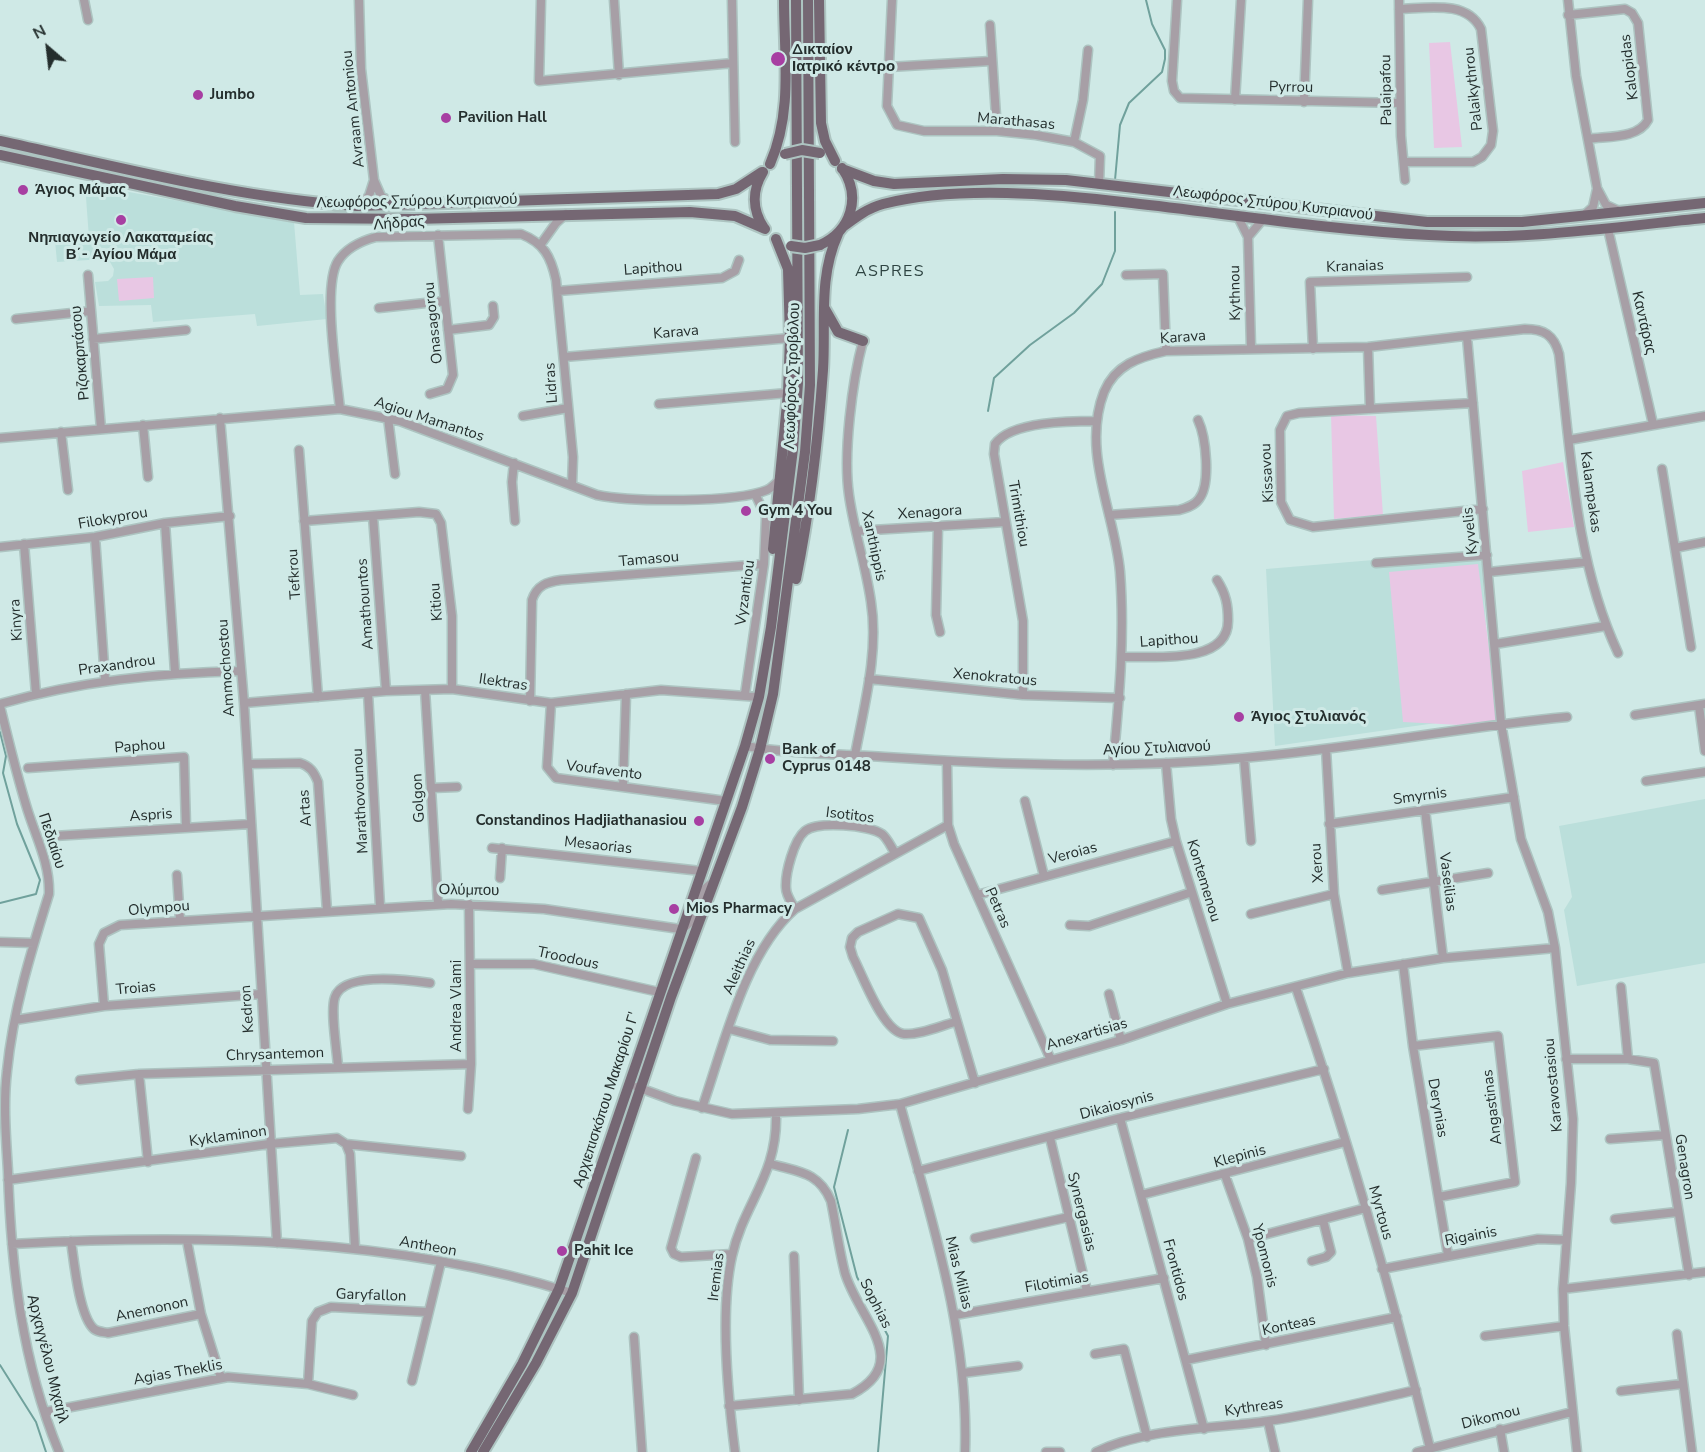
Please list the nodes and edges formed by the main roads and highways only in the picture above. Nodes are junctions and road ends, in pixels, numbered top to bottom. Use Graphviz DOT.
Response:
graph roads {
  1 [pos="784,0"];
  2 [pos="796,0"];
  3 [pos="807,0"];
  4 [pos="819,0"];
  5 [pos="0,141"];
  6 [pos="0,155"];
  7 [pos="839,165"];
  8 [pos="766,168"];
  9 [pos="1705,203"];
  10 [pos="1705,218"];
  11 [pos="765,229"];
  12 [pos="841,230"];
  13 [pos="776,239"];
  14 [pos="824,306"];
  15 [pos="863,342"];
  16 [pos="786,611"];
  17 [pos="771,627"];
  18 [pos="745,746"];
  19 [pos="760,749"];
  20 [pos="471,1452"];
  21 [pos="483,1452"];
  1 -- 8 [label="main road"];
  2 -- 17 [label="main road, Λεωφόρος Στροβόλου"];
  3 -- 16 [label="main road, Λεωφόρος Στροβόλου"];
  4 -- 7 [label="main road"];
  5 -- 8 [label="main road, Λεωφόρος Σπύρου Κυπριανού"];
  6 -- 11 [label="main road, Λεωφόρος Σπύρου Κυπριανού"];
  7 -- 8 [label="main road, bridge"];
  7 -- 9 [label="main road, Λεωφόρος Σπύρου Κυπριανού"];
  7 -- 12 [label="main road"];
  8 -- 11 [label="main road"];
  10 -- 12 [label="main road, Λεωφόρος Σπύρου Κυπριανού"];
  11 -- 13 [label="main road"];
  12 -- 13 [label="main road, bridge"];
  12 -- 14 [label="main road"];
  13 -- 17 [label="main road"];
  14 -- 15 [label="main road"];
  14 -- 16 [label="main road"];
  16 -- 19 [label="main road, Λεωφόρος Στροβόλου"];
  17 -- 18 [label="main road, Λεωφόρος Στροβόλου"];
  18 -- 20 [label="main road, Αρχιεπισκόπου Μακαρίου Γ'"];
  19 -- 21 [label="main road, Αρχιεπισκόπου Μακαρίου Γ'"];
}
